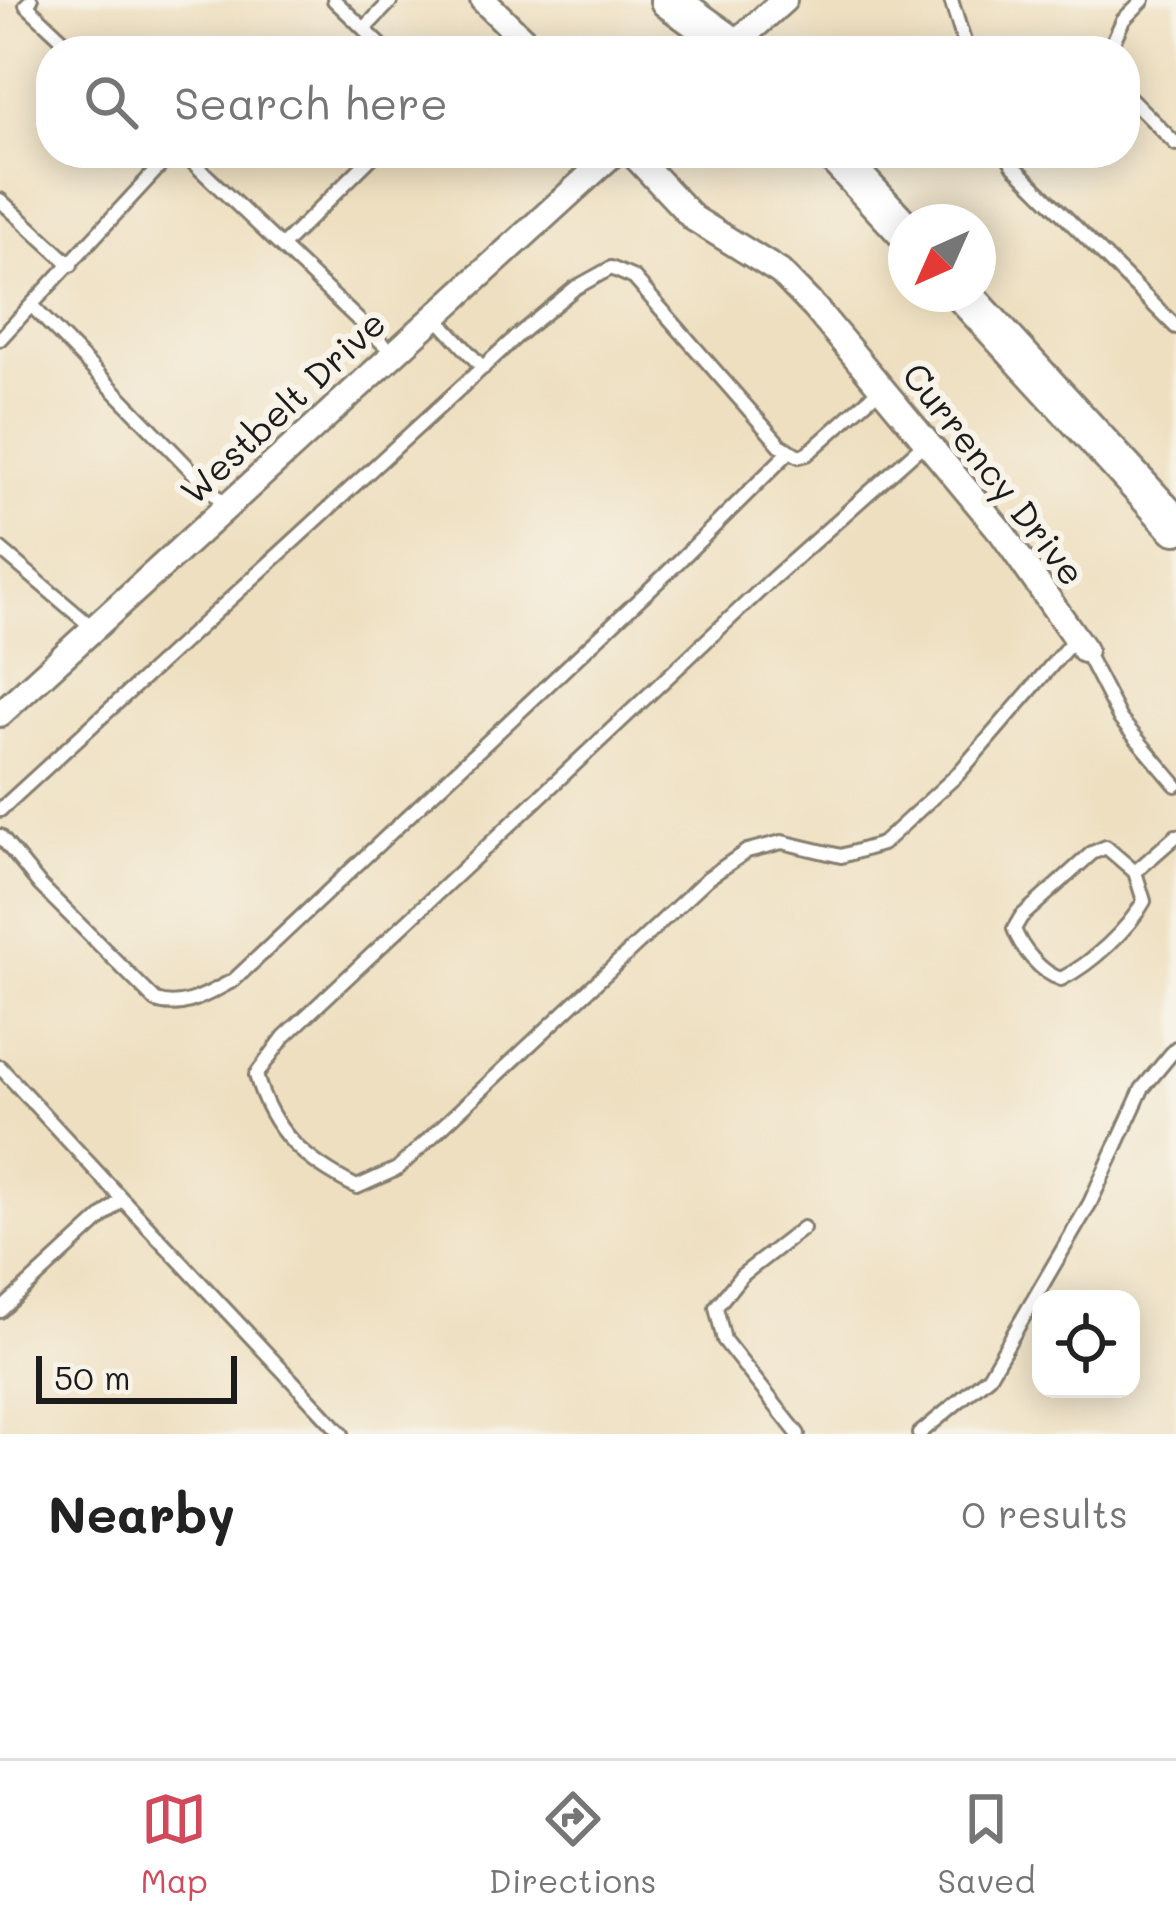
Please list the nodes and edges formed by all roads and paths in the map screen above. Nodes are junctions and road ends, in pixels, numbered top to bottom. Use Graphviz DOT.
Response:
graph roads {
  1 [pos="334,0"];
  2 [pos="392,0"];
  3 [pos="483,0"];
  4 [pos="670,0"];
  5 [pos="708,0"];
  6 [pos="784,0"];
  7 [pos="951,0"];
  8 [pos="1143,0"];
  9 [pos="26,2"];
  10 [pos="364,29"];
  11 [pos="60,36"];
  12 [pos="371,36"];
  13 [pos="520,36"];
  14 [pos="717,36"];
  15 [pos="727,36"];
  16 [pos="747,36"];
  17 [pos="963,36"];
  18 [pos="1116,36"];
  19 [pos="1140,108"];
  20 [pos="1176,144"];
  21 [pos="158,168"];
  22 [pos="199,168"];
  23 [pos="361,168"];
  24 [pos="597,168"];
  25 [pos="646,168"];
  26 [pos="847,168"];
  27 [pos="1021,168"];
  28 [pos="0,200"];
  29 [pos="888,213"];
  30 [pos="284,245"];
  31 [pos="71,265"];
  32 [pos="33,307"];
  33 [pos="980,312"];
  34 [pos="434,315"];
  35 [pos="1176,328"];
  36 [pos="0,339"];
  37 [pos="393,353"];
  38 [pos="482,368"];
  39 [pos="882,387"];
  40 [pos="927,441"];
  41 [pos="790,451"];
  42 [pos="226,507"];
  43 [pos="1176,526"];
  44 [pos="0,549"];
  45 [pos="94,628"];
  46 [pos="1081,643"];
  47 [pos="0,714"];
  48 [pos="1176,785"];
  49 [pos="0,810"];
  50 [pos="0,836"];
  51 [pos="1176,836"];
  52 [pos="1135,872"];
  53 [pos="1176,1048"];
  54 [pos="0,1067"];
  55 [pos="122,1199"];
  56 [pos="803,1228"];
  57 [pos="0,1311"];
  58 [pos="330,1422"];
  59 [pos="317,1434"];
  60 [pos="342,1434"];
  61 [pos="798,1434"];
  62 [pos="919,1434"];
  1 -- 10 [label="lane"];
  2 -- 10 [label="lane"];
  3 -- 13 [label="street"];
  4 -- 14 [label="main road"];
  5 -- 15 [label="main road"];
  6 -- 16 [label="street"];
  7 -- 17 [label="lane"];
  8 -- 18 [label="lane"];
  9 -- 11 [label="lane"];
  10 -- 12 [label="lane"];
  19 -- 20 [label="lane"];
  21 -- 31 [label="lane"];
  22 -- 30 [label="lane"];
  23 -- 30 [label="lane"];
  24 -- 34 [label="street, Westbelt Drive"];
  25 -- 39 [label="street, Currency Drive"];
  26 -- 29 [label="main road"];
  27 -- 35 [label="lane"];
  28 -- 31 [label="lane"];
  30 -- 37 [label="lane"];
  31 -- 32 [label="lane"];
  32 -- 36 [label="lane"];
  32 -- 42 [label="lane"];
  33 -- 43 [label="main road"];
  34 -- 37 [label="street, Westbelt Drive"];
  34 -- 38 [label="lane"];
  37 -- 42 [label="street, Westbelt Drive"];
  38 -- 41 [label="lane"];
  38 -- 49 [label="lane"];
  39 -- 40 [label="street, Currency Drive"];
  39 -- 41 [label="lane"];
  40 -- 46 [label="street, Currency Drive"];
  40 -- 46 [label="lane"];
  41 -- 50 [label="lane"];
  42 -- 45 [label="street, Westbelt Drive"];
  44 -- 45 [label="lane"];
  45 -- 47 [label="street, Westbelt Drive"];
  46 -- 48 [label="lane"];
  51 -- 52 [label="lane"];
  52 -- 52 [label="lane"];
  53 -- 62 [label="lane"];
  54 -- 55 [label="lane"];
  55 -- 57 [label="lane"];
  55 -- 58 [label="lane"];
  56 -- 61 [label="lane"];
  58 -- 59 [label="lane"];
  58 -- 60 [label="lane"];
}
